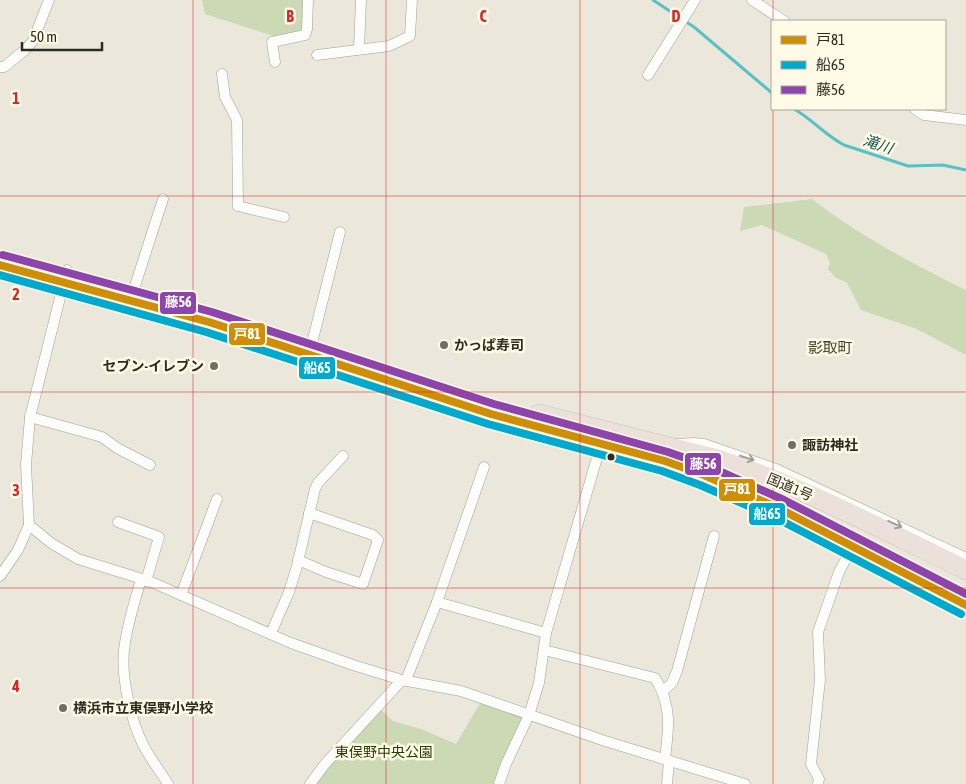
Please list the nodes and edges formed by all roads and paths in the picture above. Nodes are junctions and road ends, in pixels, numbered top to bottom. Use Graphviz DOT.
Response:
graph roads {
  1 [pos="49,0"];
  2 [pos="308,0"];
  3 [pos="361,0"];
  4 [pos="412,0"];
  5 [pos="695,0"];
  6 [pos="752,0"];
  7 [pos="782,20"];
  8 [pos="359,49"];
  9 [pos="317,55"];
  10 [pos="275,62"];
  11 [pos="0,67"];
  12 [pos="222,74"];
  13 [pos="648,75"];
  14 [pos="916,110"];
  15 [pos="966,120"];
  16 [pos="163,199"];
  17 [pos="284,217"];
  18 [pos="340,232"];
  19 [pos="0,252"];
  20 [pos="0,265"];
  21 [pos="66,276"];
  22 [pos="134,289"];
  23 [pos="312,343"];
  24 [pos="30,417"];
  25 [pos="601,444"];
  26 [pos="666,446"];
  27 [pos="343,456"];
  28 [pos="150,465"];
  29 [pos="484,467"];
  30 [pos="217,500"];
  31 [pos="309,513"];
  32 [pos="118,522"];
  33 [pos="28,525"];
  34 [pos="714,536"];
  35 [pos="852,546"];
  36 [pos="966,558"];
  37 [pos="298,560"];
  38 [pos="966,570"];
  39 [pos="0,576"];
  40 [pos="144,580"];
  41 [pos="966,591"];
  42 [pos="182,595"];
  43 [pos="437,602"];
  44 [pos="966,605"];
  45 [pos="271,633"];
  46 [pos="546,633"];
  47 [pos="544,650"];
  48 [pos="404,680"];
  49 [pos="663,691"];
  50 [pos="529,715"];
  51 [pos="667,760"];
  52 [pos="168,784"];
  53 [pos="310,784"];
  54 [pos="499,784"];
  55 [pos="667,784"];
  56 [pos="745,784"];
  57 [pos="818,784"];
  1 -- 11 [label="street"];
  2 -- 10 [label="street"];
  3 -- 8 [label="street"];
  4 -- 8 [label="street"];
  5 -- 13 [label="street"];
  6 -- 7 [label="street"];
  8 -- 9 [label="street"];
  12 -- 17 [label="street"];
  14 -- 15 [label="street"];
  16 -- 22 [label="street"];
  18 -- 23 [label="street"];
  19 -- 21 [label="highway, 国道1号"];
  20 -- 21 [label="highway, 国道1号"];
  21 -- 22 [label="highway, 国道1号"];
  21 -- 24 [label="street"];
  21 -- 25 [label="highway, 国道1号"];
  22 -- 23 [label="highway, 国道1号"];
  23 -- 26 [label="highway, 国道1号"];
  24 -- 28 [label="street"];
  24 -- 33 [label="street"];
  25 -- 35 [label="highway, 国道1号"];
  25 -- 46 [label="street"];
  26 -- 36 [label="street, one-way"];
  26 -- 38 [label="highway, 国道1号"];
  26 -- 41 [label="highway"];
  27 -- 31 [label="street"];
  29 -- 43 [label="street"];
  30 -- 42 [label="street"];
  31 -- 37 [label="street"];
  31 -- 37 [label="street"];
  32 -- 40 [label="street"];
  33 -- 39 [label="street"];
  33 -- 40 [label="street"];
  34 -- 49 [label="street"];
  35 -- 44 [label="highway, 国道1号"];
  35 -- 57 [label="street"];
  37 -- 45 [label="street"];
  40 -- 42 [label="street"];
  40 -- 52 [label="street"];
  42 -- 45 [label="street"];
  43 -- 46 [label="street"];
  43 -- 48 [label="street"];
  45 -- 48 [label="street"];
  46 -- 47 [label="street"];
  47 -- 49 [label="street"];
  47 -- 50 [label="street"];
  48 -- 50 [label="street"];
  48 -- 53 [label="street"];
  49 -- 51 [label="street"];
  50 -- 51 [label="street"];
  50 -- 54 [label="street"];
  51 -- 55 [label="street"];
  51 -- 56 [label="street"];
}
